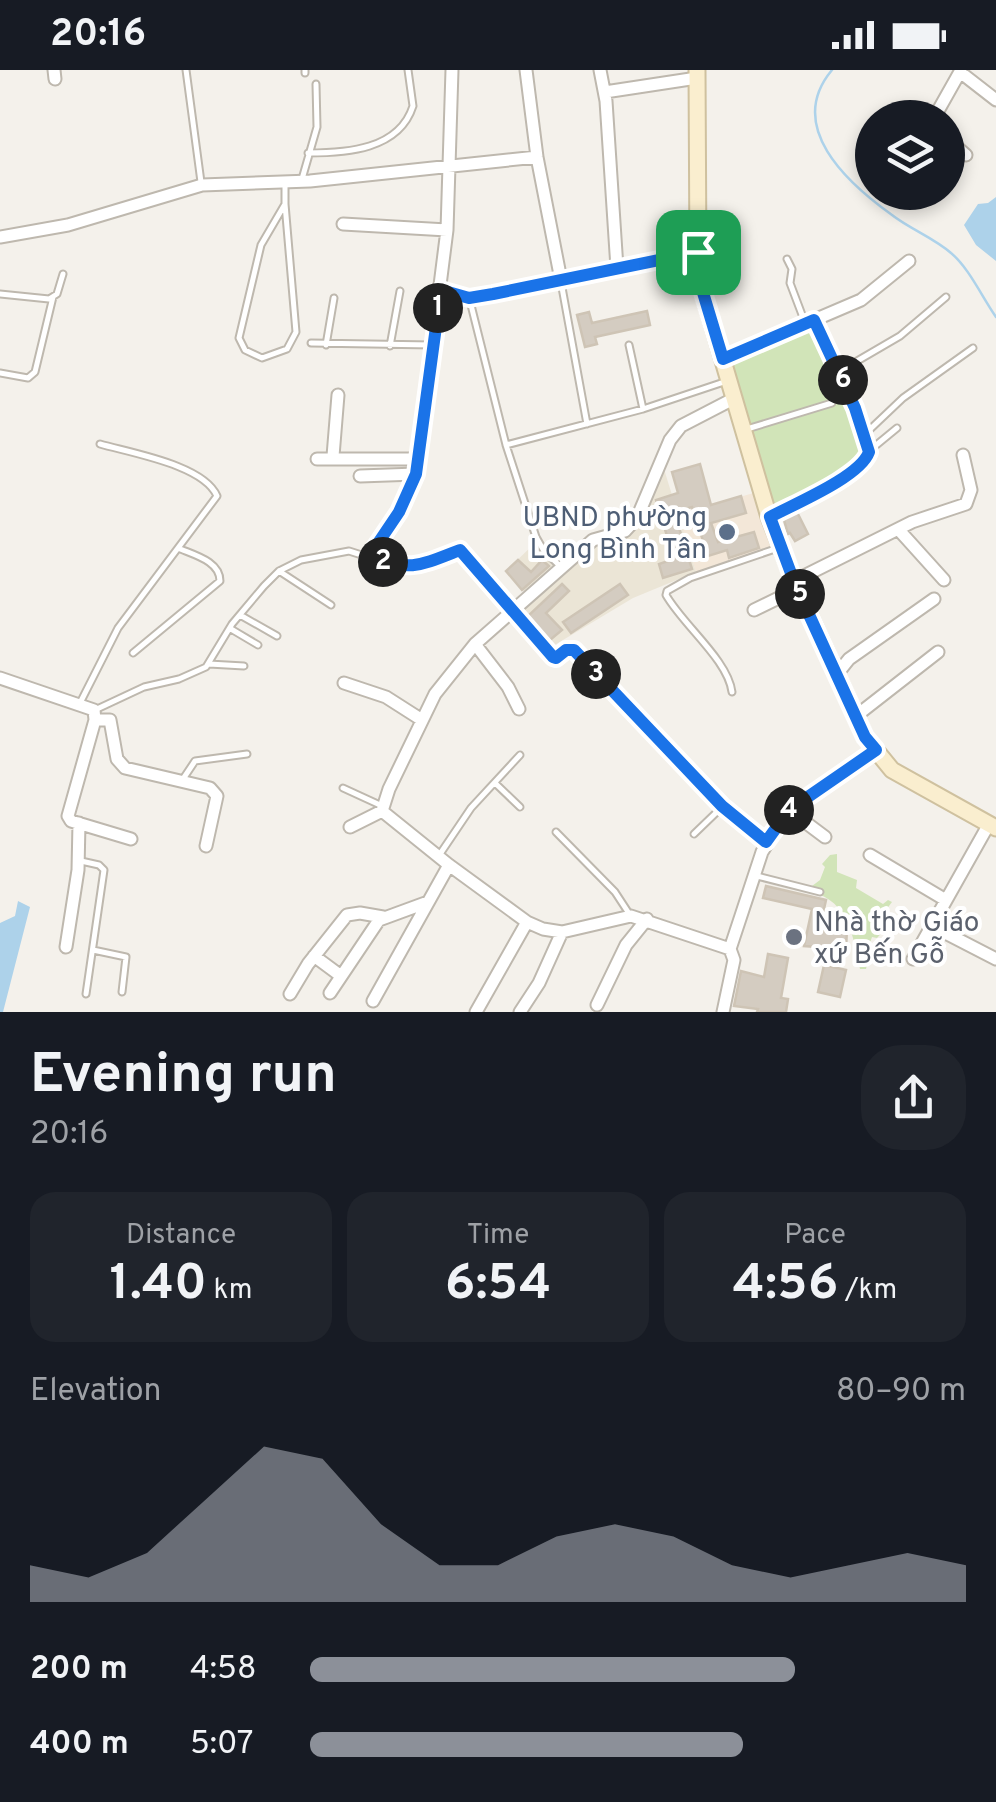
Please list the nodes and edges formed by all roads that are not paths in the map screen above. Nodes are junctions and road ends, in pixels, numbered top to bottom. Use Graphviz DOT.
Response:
graph roads {
  1 [pos="186,70"];
  2 [pos="408,70"];
  3 [pos="452,70"];
  4 [pos="526,70"];
  5 [pos="600,70"];
  6 [pos="961,71"];
  7 [pos="697,74"];
  8 [pos="316,84"];
  9 [pos="605,92"];
  10 [pos="944,100"];
  11 [pos="996,100"];
  12 [pos="308,153"];
  13 [pos="537,158"];
  14 [pos="450,168"];
  15 [pos="302,182"];
  16 [pos="285,183"];
  17 [pos="202,186"];
  18 [pos="285,204"];
  19 [pos="342,224"];
  20 [pos="448,230"];
  21 [pos="0,237"];
  22 [pos="698,252"];
  23 [pos="787,259"];
  24 [pos="909,261"];
  25 [pos="618,268"];
  26 [pos="62,274"];
  27 [pos="561,280"];
  28 [pos="441,290"];
  29 [pos="400,291"];
  30 [pos="0,294"];
  31 [pos="53,297"];
  32 [pos="946,297"];
  33 [pos="334,298"];
  34 [pos="469,298"];
  35 [pos="810,322"];
  36 [pos="311,343"];
  37 [pos="629,344"];
  38 [pos="326,345"];
  39 [pos="432,345"];
  40 [pos="390,346"];
  41 [pos="973,348"];
  42 [pos="723,359"];
  43 [pos="840,371"];
  44 [pos="0,373"];
  45 [pos="730,381"];
  46 [pos="338,395"];
  47 [pos="735,398"];
  48 [pos="832,403"];
  49 [pos="643,409"];
  50 [pos="586,424"];
  51 [pos="897,428"];
  52 [pos="744,430"];
  53 [pos="864,435"];
  54 [pos="100,444"];
  55 [pos="322,444"];
  56 [pos="506,444"];
  57 [pos="869,452"];
  58 [pos="963,455"];
  59 [pos="335,458"];
  60 [pos="417,459"];
  61 [pos="317,460"];
  62 [pos="416,474"];
  63 [pos="360,476"];
  64 [pos="770,517"];
  65 [pos="898,529"];
  66 [pos="178,548"];
  67 [pos="781,548"];
  68 [pos="368,558"];
  69 [pos="562,568"];
  70 [pos="279,572"];
  71 [pos="944,580"];
  72 [pos="796,586"];
  73 [pos="934,598"];
  74 [pos="331,605"];
  75 [pos="754,610"];
  76 [pos="513,612"];
  77 [pos="240,615"];
  78 [pos="230,628"];
  79 [pos="277,636"];
  80 [pos="475,644"];
  81 [pos="258,645"];
  82 [pos="938,652"];
  83 [pos="133,653"];
  84 [pos="208,664"];
  85 [pos="244,666"];
  86 [pos="837,674"];
  87 [pos="0,678"];
  88 [pos="344,683"];
  89 [pos="732,692"];
  90 [pos="79,705"];
  91 [pos="519,709"];
  92 [pos="94,715"];
  93 [pos="856,716"];
  94 [pos="422,720"];
  95 [pos="876,750"];
  96 [pos="247,754"];
  97 [pos="520,755"];
  98 [pos="182,782"];
  99 [pos="495,782"];
  100 [pos="343,788"];
  101 [pos="722,806"];
  102 [pos="520,807"];
  103 [pos="382,809"];
  104 [pos="789,810"];
  105 [pos="79,823"];
  106 [pos="993,826"];
  107 [pos="350,827"];
  108 [pos="556,832"];
  109 [pos="694,834"];
  110 [pos="825,838"];
  111 [pos="131,840"];
  112 [pos="766,842"];
  113 [pos="206,846"];
  114 [pos="870,855"];
  115 [pos="78,860"];
  116 [pos="444,861"];
  117 [pos="754,876"];
  118 [pos="820,892"];
  119 [pos="944,900"];
  120 [pos="428,902"];
  121 [pos="631,916"];
  122 [pos="383,918"];
  123 [pos="647,919"];
  124 [pos="527,922"];
  125 [pos="932,926"];
  126 [pos="562,932"];
  127 [pos="66,947"];
  128 [pos="92,950"];
  129 [pos="730,950"];
  130 [pos="314,956"];
  131 [pos="912,959"];
  132 [pos="996,959"];
  133 [pos="341,976"];
  134 [pos="122,992"];
  135 [pos="330,993"];
  136 [pos="86,994"];
  137 [pos="290,994"];
  138 [pos="373,1001"];
  139 [pos="597,1005"];
  140 [pos="727,1011"];
  141 [pos="476,1012"];
  142 [pos="520,1012"];
  1 -- 17 [label="lane"];
  2 -- 12 [label="lane"];
  3 -- 14 [label="street"];
  4 -- 13 [label="street"];
  5 -- 9 [label="street"];
  6 -- 10 [label="street"];
  6 -- 11 [label="street"];
  7 -- 9 [label="street"];
  7 -- 22 [label="street"];
  8 -- 12 [label="lane"];
  9 -- 25 [label="street"];
  12 -- 15 [label="lane"];
  13 -- 14 [label="street"];
  13 -- 27 [label="street"];
  14 -- 15 [label="street"];
  14 -- 20 [label="street"];
  15 -- 16 [label="street"];
  16 -- 17 [label="street"];
  16 -- 18 [label="lane"];
  17 -- 21 [label="street"];
  18 -- 18 [label="lane"];
  19 -- 20 [label="street"];
  20 -- 28 [label="street"];
  22 -- 25 [label="street"];
  22 -- 42 [label="street"];
  23 -- 35 [label="lane"];
  24 -- 35 [label="street"];
  25 -- 27 [label="street"];
  26 -- 31 [label="lane"];
  27 -- 34 [label="street"];
  27 -- 50 [label="lane"];
  28 -- 34 [label="street"];
  28 -- 39 [label="street"];
  29 -- 40 [label="lane"];
  30 -- 31 [label="lane"];
  31 -- 44 [label="lane"];
  32 -- 43 [label="lane"];
  33 -- 38 [label="lane"];
  34 -- 56 [label="lane"];
  35 -- 42 [label="street"];
  35 -- 43 [label="lane"];
  36 -- 38 [label="lane"];
  37 -- 49 [label="lane"];
  38 -- 40 [label="lane"];
  39 -- 40 [label="lane"];
  39 -- 60 [label="street"];
  41 -- 53 [label="lane"];
  42 -- 45 [label="street"];
  43 -- 53 [label="lane"];
  45 -- 47 [label="street"];
  45 -- 49 [label="lane"];
  46 -- 59 [label="street"];
  47 -- 52 [label="street"];
  47 -- 69 [label="street"];
  48 -- 52 [label="lane"];
  49 -- 50 [label="lane"];
  50 -- 56 [label="lane"];
  51 -- 57 [label="lane"];
  52 -- 64 [label="street"];
  53 -- 57 [label="lane"];
  54 -- 66 [label="lane"];
  55 -- 59 [label="street"];
  56 -- 69 [label="lane"];
  57 -- 64 [label="lane"];
  58 -- 65 [label="street"];
  59 -- 60 [label="street"];
  59 -- 61 [label="street"];
  60 -- 62 [label="street"];
  62 -- 63 [label="street"];
  62 -- 68 [label="street"];
  64 -- 67 [label="street"];
  65 -- 71 [label="street"];
  65 -- 72 [label="street"];
  66 -- 83 [label="lane"];
  66 -- 90 [label="lane"];
  67 -- 72 [label="street"];
  67 -- 89 [label="lane"];
  68 -- 70 [label="lane"];
  68 -- 76 [label="lane"];
  69 -- 76 [label="street"];
  70 -- 74 [label="lane"];
  70 -- 77 [label="lane"];
  72 -- 75 [label="street"];
  72 -- 86 [label="street"];
  73 -- 86 [label="street"];
  76 -- 80 [label="street"];
  76 -- 101 [label="lane"];
  77 -- 78 [label="lane"];
  77 -- 79 [label="lane"];
  78 -- 81 [label="lane"];
  78 -- 84 [label="lane"];
  80 -- 91 [label="street"];
  80 -- 94 [label="street"];
  82 -- 93 [label="street"];
  84 -- 85 [label="lane"];
  84 -- 92 [label="lane"];
  86 -- 93 [label="street"];
  87 -- 90 [label="street"];
  88 -- 94 [label="street"];
  90 -- 92 [label="street"];
  92 -- 98 [label="street"];
  92 -- 105 [label="street"];
  93 -- 95 [label="street"];
  94 -- 103 [label="street"];
  95 -- 104 [label="street"];
  95 -- 106 [label="street"];
  96 -- 98 [label="lane"];
  97 -- 99 [label="lane"];
  98 -- 113 [label="street"];
  99 -- 102 [label="lane"];
  99 -- 116 [label="lane"];
  100 -- 103 [label="lane"];
  101 -- 109 [label="lane"];
  101 -- 112 [label="lane"];
  103 -- 107 [label="street"];
  103 -- 116 [label="street"];
  104 -- 110 [label="street"];
  104 -- 112 [label="street"];
  105 -- 111 [label="street"];
  105 -- 115 [label="street"];
  106 -- 119 [label="street"];
  108 -- 121 [label="lane"];
  112 -- 117 [label="street"];
  114 -- 119 [label="street"];
  115 -- 127 [label="street"];
  115 -- 128 [label="lane"];
  116 -- 120 [label="street"];
  116 -- 124 [label="street"];
  117 -- 118 [label="lane"];
  117 -- 129 [label="street"];
  119 -- 125 [label="street"];
  120 -- 122 [label="street"];
  120 -- 138 [label="street"];
  121 -- 123 [label="street"];
  121 -- 126 [label="street"];
  122 -- 130 [label="street"];
  122 -- 133 [label="street"];
  123 -- 129 [label="street"];
  123 -- 139 [label="street"];
  124 -- 126 [label="street"];
  124 -- 141 [label="street"];
  125 -- 131 [label="street"];
  125 -- 132 [label="street"];
  126 -- 142 [label="street"];
  128 -- 134 [label="lane"];
  128 -- 136 [label="lane"];
  129 -- 140 [label="street"];
  130 -- 133 [label="street"];
  130 -- 137 [label="street"];
  133 -- 135 [label="street"];
}
